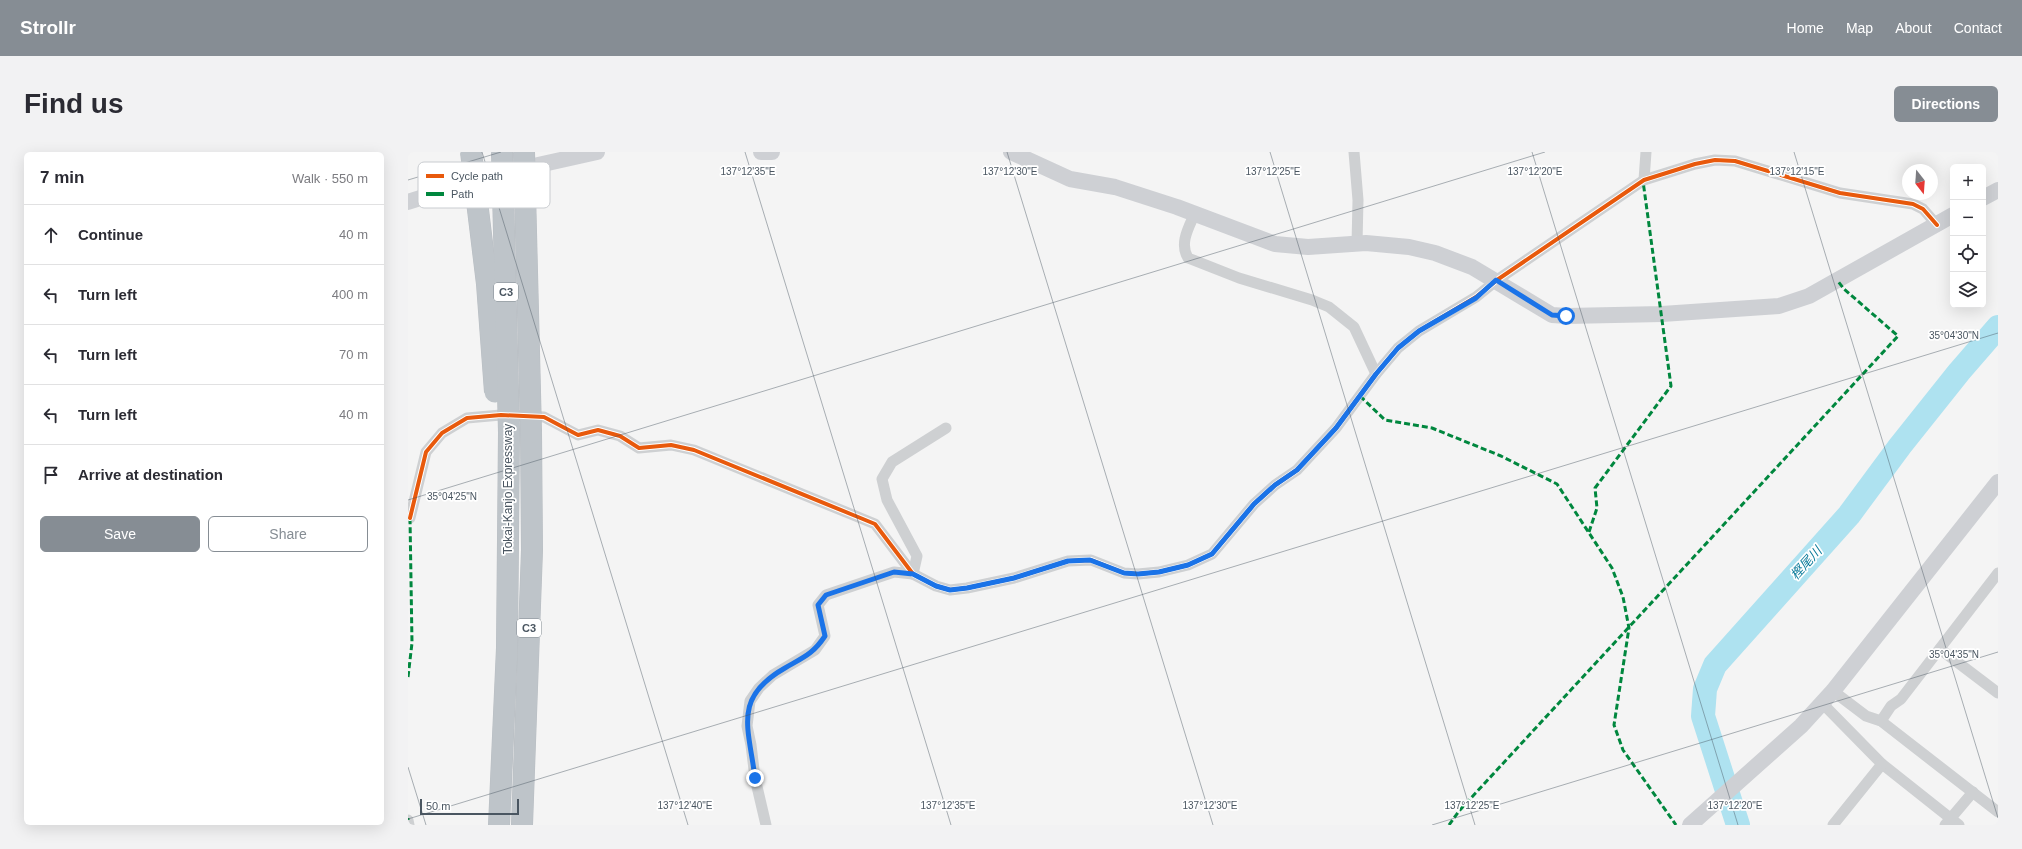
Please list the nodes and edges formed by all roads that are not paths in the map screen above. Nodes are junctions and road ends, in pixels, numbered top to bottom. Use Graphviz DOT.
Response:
graph roads {
  1 [pos="471,152"];
  2 [pos="502,152"];
  3 [pos="597,152"];
  4 [pos="761,152"];
  5 [pos="772,152"];
  6 [pos="1011,152"];
  7 [pos="1354,152"];
  8 [pos="1646,152"];
  9 [pos="472,162"];
  10 [pos="502,162"];
  11 [pos="550,162"];
  12 [pos="1644,180"];
  13 [pos="1998,190"];
  14 [pos="1986,196"];
  15 [pos="418,199"];
  16 [pos="408,202"];
  17 [pos="478,208"];
  18 [pos="502,208"];
  19 [pos="526,208"];
  20 [pos="1195,212"];
  21 [pos="1950,217"];
  22 [pos="1937,225"];
  23 [pos="1357,244"];
  24 [pos="1496,280"];
  25 [pos="1376,374"];
  26 [pos="946,428"];
  27 [pos="504,431"];
  28 [pos="1998,482"];
  29 [pos="410,518"];
  30 [pos="913,574"];
  31 [pos="1997,577"];
  32 [pos="1940,649"];
  33 [pos="1833,691"];
  34 [pos="1998,694"];
  35 [pos="1822,703"];
  36 [pos="1881,722"];
  37 [pos="1882,764"];
  38 [pos="1972,792"];
  39 [pos="1998,812"];
  40 [pos="408,820"];
  41 [pos="1951,823"];
  42 [pos="409,825"];
  43 [pos="499,825"];
  44 [pos="522,825"];
  45 [pos="766,825"];
  46 [pos="1690,825"];
  47 [pos="1833,825"];
  1 -- 9 [label="highway, bridge"];
  2 -- 10 [label="highway, Tokai-Kanjo Expressway / C3, bridge"];
  3 -- 11 [label="street"];
  4 -- 5 [label="street"];
  6 -- 20 [label="street"];
  7 -- 23 [label="street"];
  8 -- 12 [label="street"];
  12 -- 22 [label="street"];
  12 -- 24 [label="street"];
  13 -- 14 [label="street"];
  15 -- 16 [label="street"];
  17 -- 27 [label="highway, bridge"];
  18 -- 27 [label="highway, Tokai-Kanjo Expressway / C3, bridge"];
  19 -- 44 [label="highway, Tokai-Kanjo Expressway / C3, bridge"];
  20 -- 23 [label="street"];
  20 -- 25 [label="street"];
  21 -- 22 [label="street"];
  22 -- 24 [label="street"];
  23 -- 24 [label="street"];
  24 -- 25 [label="street"];
  25 -- 30 [label="street"];
  26 -- 30 [label="street"];
  27 -- 43 [label="highway, Tokai-Kanjo Expressway / C3"];
  28 -- 33 [label="street"];
  29 -- 30 [label="street"];
  30 -- 45 [label="street"];
  31 -- 32 [label="street"];
  32 -- 34 [label="street"];
  32 -- 36 [label="street"];
  33 -- 35 [label="street"];
  33 -- 36 [label="street"];
  35 -- 37 [label="street"];
  35 -- 46 [label="street"];
  36 -- 38 [label="street"];
  37 -- 41 [label="street"];
  37 -- 47 [label="street"];
  38 -- 39 [label="street"];
  38 -- 41 [label="street"];
  40 -- 42 [label="street"];
}
